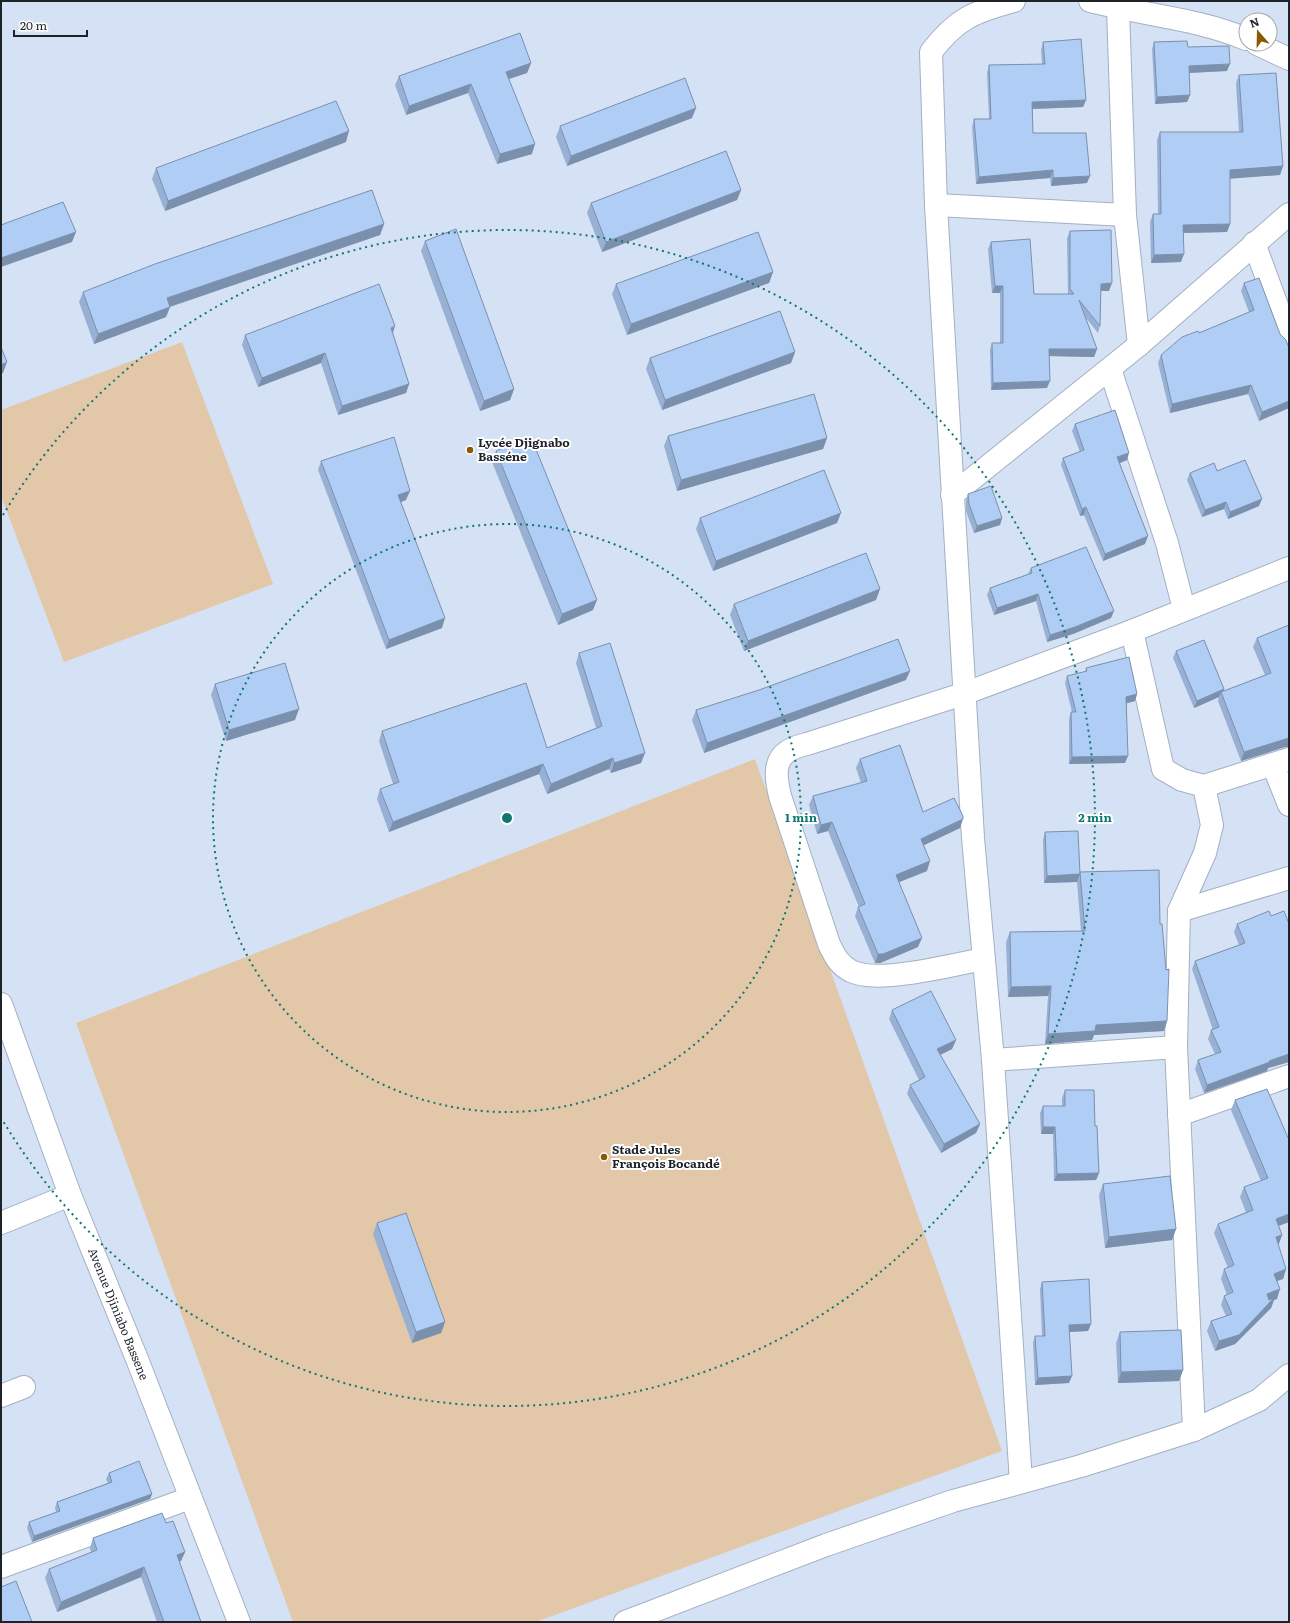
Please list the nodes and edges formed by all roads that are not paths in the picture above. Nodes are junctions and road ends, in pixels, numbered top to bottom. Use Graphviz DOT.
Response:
graph roads {
  1 [pos="1014,1"];
  2 [pos="1090,1"];
  3 [pos="1118,9"];
  4 [pos="1238,36"];
  5 [pos="1274,52"];
  6 [pos="1289,59"];
  7 [pos="936,205"];
  8 [pos="1126,214"];
  9 [pos="1289,214"];
  10 [pos="1254,243"];
  11 [pos="1289,338"];
  12 [pos="1139,345"];
  13 [pos="1110,369"];
  14 [pos="952,495"];
  15 [pos="1289,568"];
  16 [pos="1184,609"];
  17 [pos="1132,631"];
  18 [pos="966,693"];
  19 [pos="1281,762"];
  20 [pos="1204,786"];
  21 [pos="1289,805"];
  22 [pos="1289,878"];
  23 [pos="1179,911"];
  24 [pos="984,959"];
  25 [pos="1,1004"];
  26 [pos="1176,1047"];
  27 [pos="993,1060"];
  28 [pos="1289,1076"];
  29 [pos="1179,1115"];
  30 [pos="70,1195"];
  31 [pos="1,1223"];
  32 [pos="1289,1375"];
  33 [pos="24,1387"];
  34 [pos="1289,1388"];
  35 [pos="1,1396"];
  36 [pos="1259,1400"];
  37 [pos="1194,1430"];
  38 [pos="1021,1482"];
  39 [pos="190,1498"];
  40 [pos="1,1567"];
  41 [pos="239,1622"];
  42 [pos="625,1622"];
  1 -- 7 [label="street"];
  2 -- 3 [label="street"];
  3 -- 4 [label="street"];
  3 -- 8 [label="street"];
  5 -- 6 [label="street"];
  7 -- 8 [label="street"];
  7 -- 14 [label="street"];
  8 -- 12 [label="street"];
  9 -- 10 [label="street"];
  10 -- 11 [label="street"];
  10 -- 12 [label="street"];
  12 -- 13 [label="street"];
  13 -- 14 [label="street"];
  13 -- 16 [label="street"];
  14 -- 18 [label="street"];
  15 -- 16 [label="street"];
  16 -- 17 [label="street"];
  17 -- 18 [label="street"];
  17 -- 20 [label="street"];
  18 -- 24 [label="street"];
  18 -- 24 [label="street"];
  19 -- 20 [label="street"];
  19 -- 21 [label="street"];
  20 -- 23 [label="street"];
  22 -- 23 [label="street"];
  23 -- 26 [label="street"];
  24 -- 27 [label="street"];
  25 -- 30 [label="street, Avenue Djiniabo Bassene"];
  26 -- 27 [label="street"];
  26 -- 29 [label="street"];
  27 -- 38 [label="street"];
  28 -- 29 [label="street"];
  29 -- 37 [label="street"];
  30 -- 31 [label="street"];
  30 -- 39 [label="street, Avenue Djiniabo Bassene"];
  32 -- 36 [label="street"];
  33 -- 35 [label="street"];
  34 -- 36 [label="street"];
  36 -- 37 [label="street"];
  37 -- 38 [label="street"];
  38 -- 42 [label="street"];
  39 -- 40 [label="street"];
  39 -- 41 [label="street, Avenue Djiniabo Bassene"];
}
